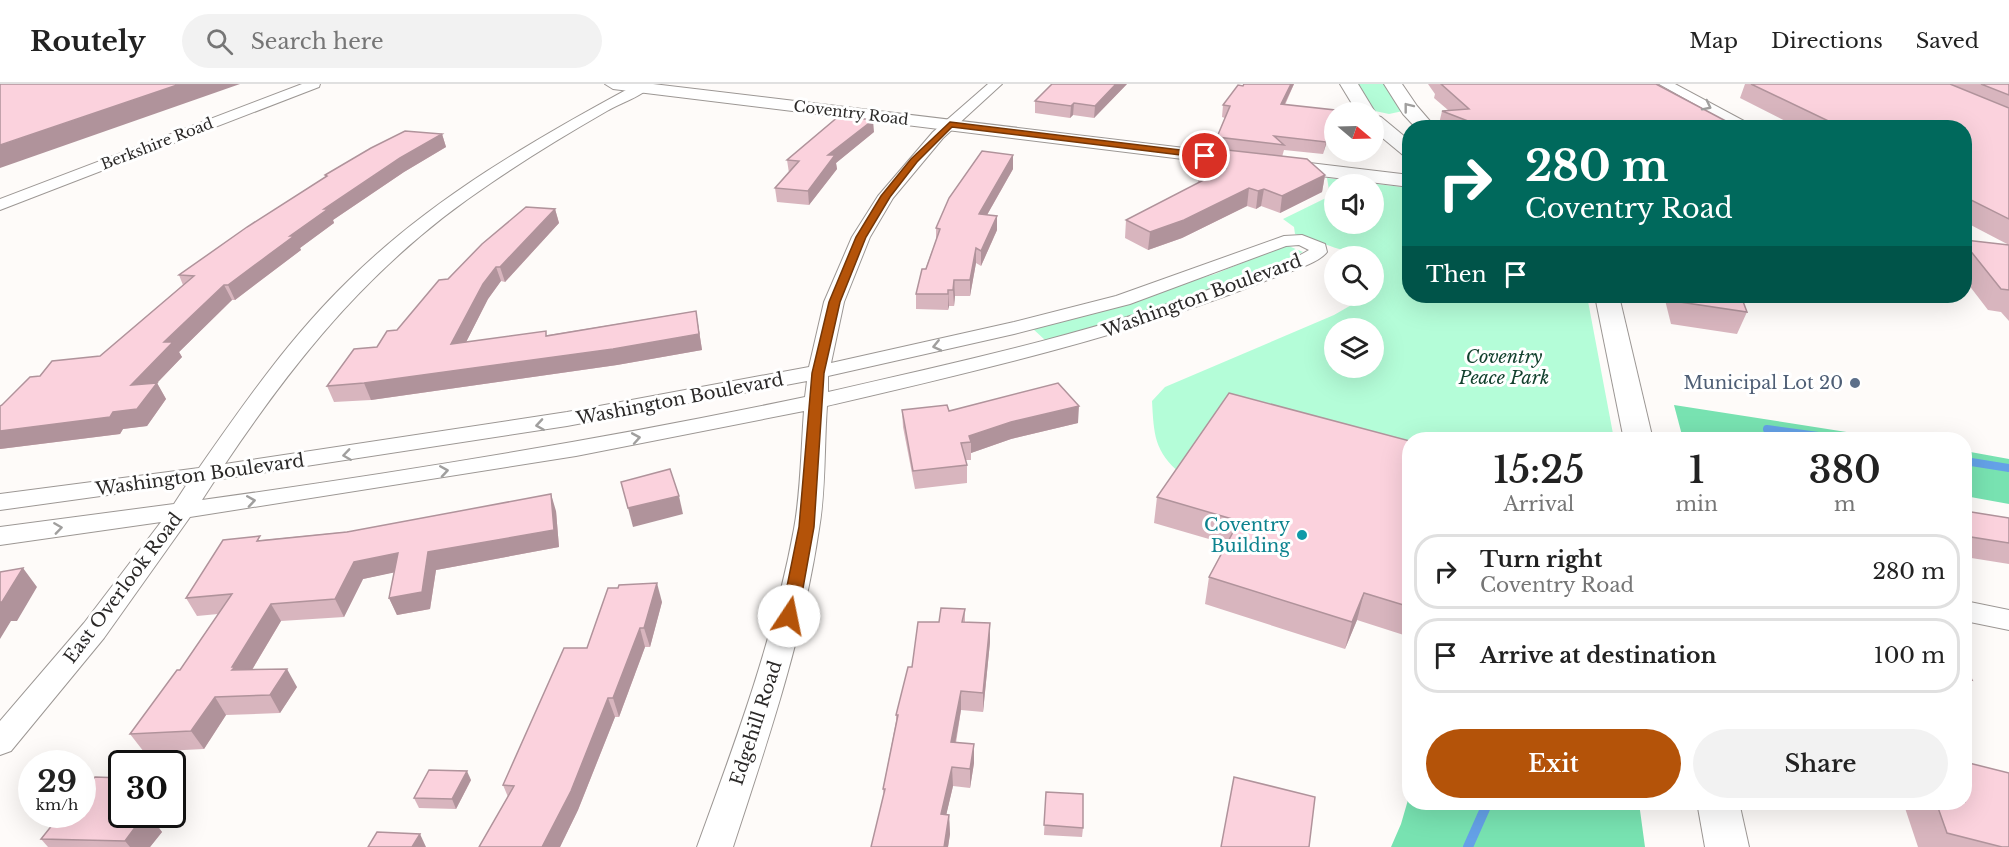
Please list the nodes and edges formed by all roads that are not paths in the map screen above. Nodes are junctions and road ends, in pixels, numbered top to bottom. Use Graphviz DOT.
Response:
graph roads {
  1 [pos="314,84"];
  2 [pos="613,84"];
  3 [pos="996,84"];
  4 [pos="1349,84"];
  5 [pos="1393,84"];
  6 [pos="1665,84"];
  7 [pos="644,86"];
  8 [pos="1360,102"];
  9 [pos="1419,120"];
  10 [pos="1735,120"];
  11 [pos="950,124"];
  12 [pos="1384,130"];
  13 [pos="1402,145"];
  14 [pos="1402,180"];
  15 [pos="0,205"];
  16 [pos="1609,303"];
  17 [pos="818,373"];
  18 [pos="816,403"];
  19 [pos="1637,432"];
  20 [pos="205,474"];
  21 [pos="0,502"];
  22 [pos="181,511"];
  23 [pos="0,537"];
  24 [pos="1972,612"];
  25 [pos="2009,620"];
  26 [pos="0,742"];
  27 [pos="1720,810"];
  28 [pos="715,847"];
  29 [pos="1727,847"];
  1 -- 15 [label="street, Berkshire Road"];
  2 -- 7 [label="street, Coventry Road"];
  3 -- 11 [label="street, Edgehill Road"];
  4 -- 8 [label="main road"];
  9 -- 5 [label="main road, one-way"];
  6 -- 10 [label="street, one-way"];
  7 -- 11 [label="street, Coventry Road"];
  7 -- 20 [label="street, East Overlook Road"];
  11 -- 14 [label="street, Coventry Road"];
  11 -- 17 [label="street, Edgehill Road"];
  12 -- 13 [label="main road"];
  16 -- 19 [label="street"];
  17 -- 18 [label="street, Edgehill Road"];
  18 -- 17 [label="street, Washington Boulevard, one-way"];
  17 -- 20 [label="street, Washington Boulevard, one-way"];
  22 -- 18 [label="street, Washington Boulevard, one-way"];
  18 -- 28 [label="street, Edgehill Road"];
  20 -- 21 [label="street, Washington Boulevard"];
  20 -- 22 [label="street, East Overlook Road"];
  23 -- 22 [label="street, Washington Boulevard, one-way"];
  22 -- 26 [label="street, East Overlook Road"];
  24 -- 25 [label="street"];
  27 -- 29 [label="street"];
}
